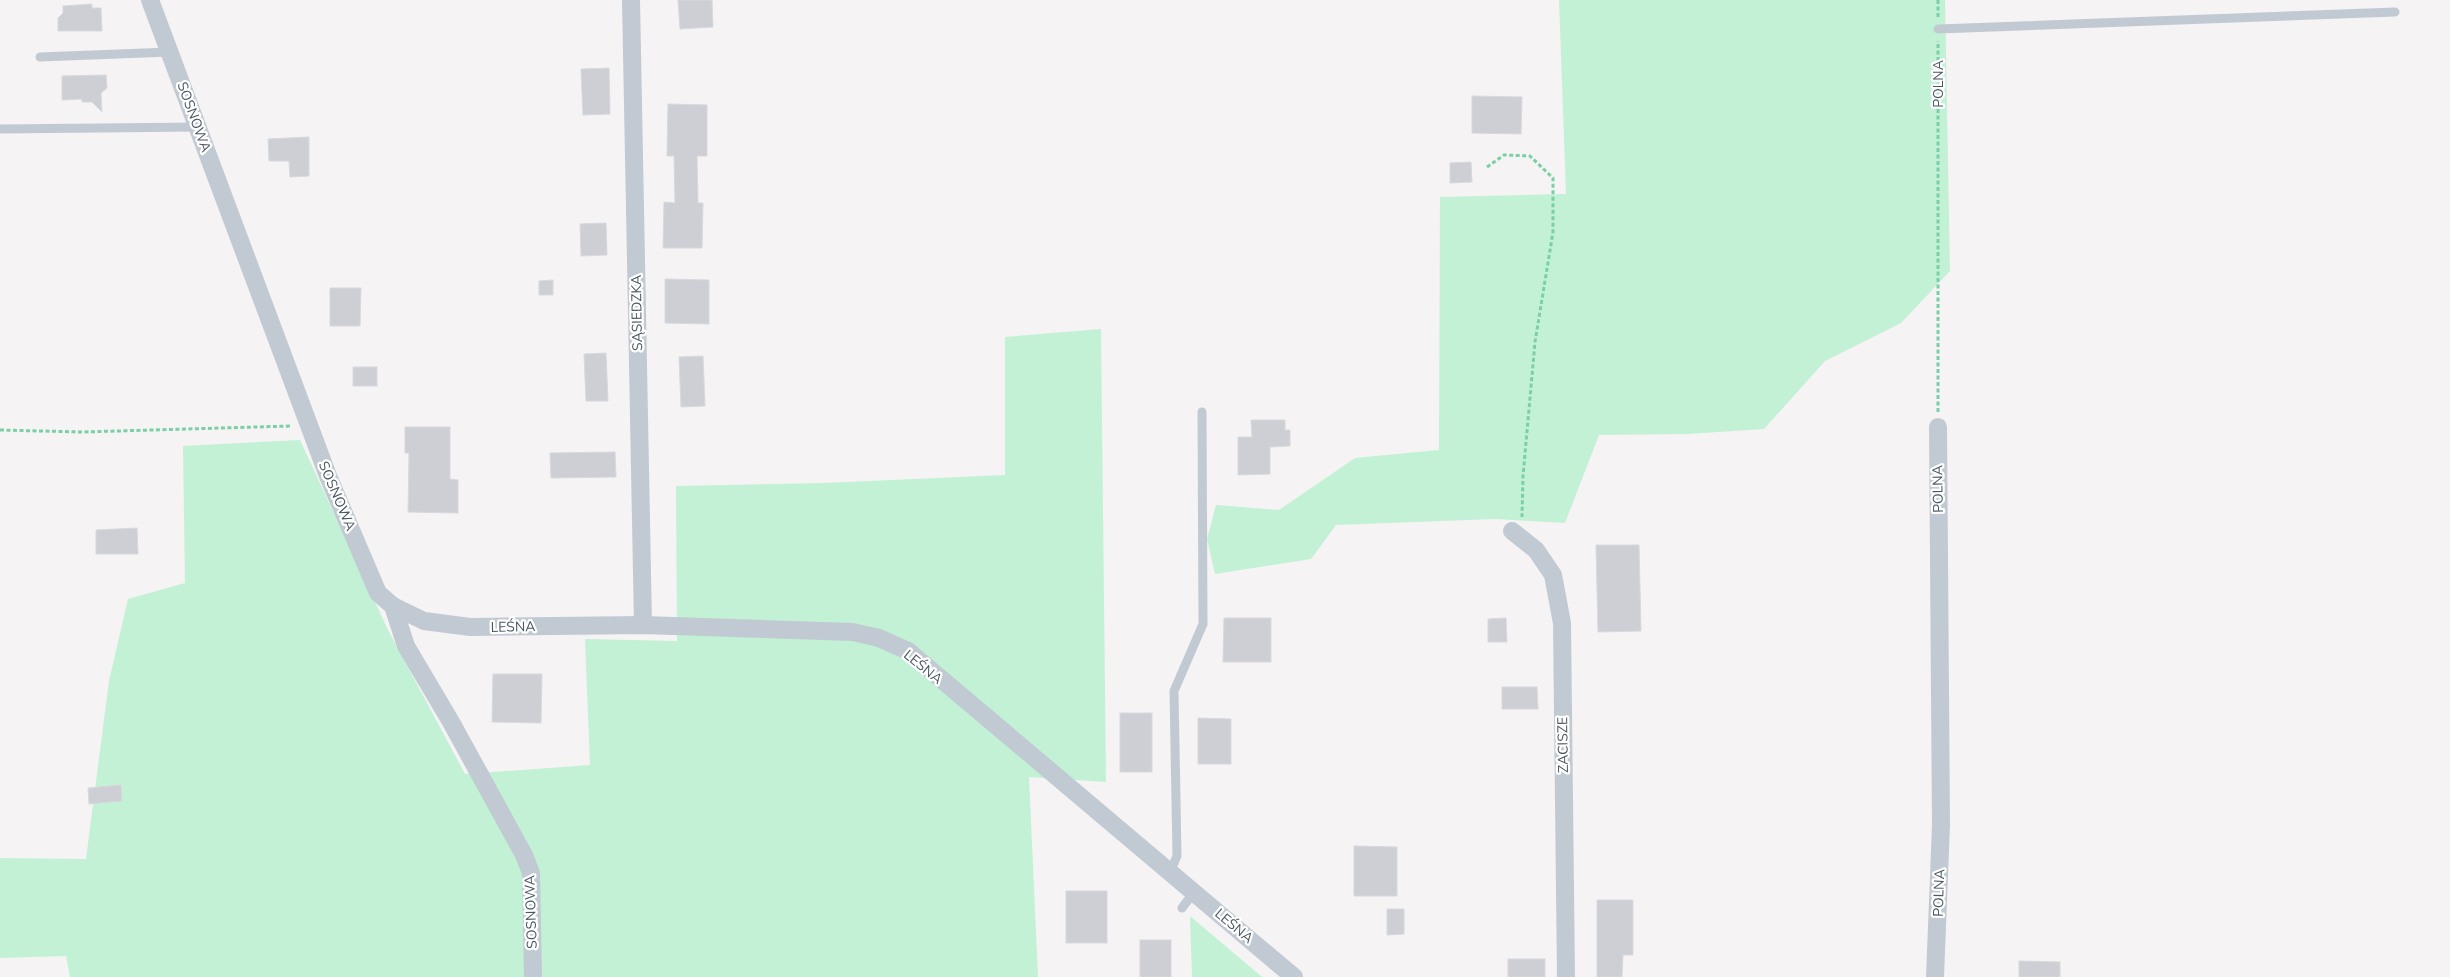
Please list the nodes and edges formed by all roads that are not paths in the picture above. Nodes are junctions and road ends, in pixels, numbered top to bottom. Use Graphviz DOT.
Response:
graph roads {
  1 [pos="150,0"];
  2 [pos="631,0"];
  3 [pos="2395,12"];
  4 [pos="1938,29"];
  5 [pos="170,52"];
  6 [pos="40,57"];
  7 [pos="198,127"];
  8 [pos="0,129"];
  9 [pos="1202,412"];
  10 [pos="1938,427"];
  11 [pos="1517,535"];
  12 [pos="393,606"];
  13 [pos="643,626"];
  14 [pos="1170,872"];
  15 [pos="1194,892"];
  16 [pos="1182,908"];
  17 [pos="533,977"];
  18 [pos="1294,977"];
  19 [pos="1566,977"];
  20 [pos="1935,977"];
  1 -- 5 [label="street, SOSNOWA"];
  2 -- 13 [label="street, SĄSIEDZKA"];
  3 -- 4 [label="lane"];
  5 -- 6 [label="lane"];
  5 -- 7 [label="street, SOSNOWA"];
  7 -- 8 [label="lane"];
  7 -- 12 [label="street, SOSNOWA"];
  9 -- 14 [label="lane"];
  10 -- 20 [label="street, POLNA"];
  11 -- 19 [label="street, ZACISZE"];
  12 -- 13 [label="street, LEŚNA"];
  12 -- 17 [label="street, SOSNOWA"];
  13 -- 14 [label="street, LEŚNA"];
  14 -- 15 [label="street, LEŚNA"];
  15 -- 16 [label="lane"];
  15 -- 18 [label="street, LEŚNA"];
}
